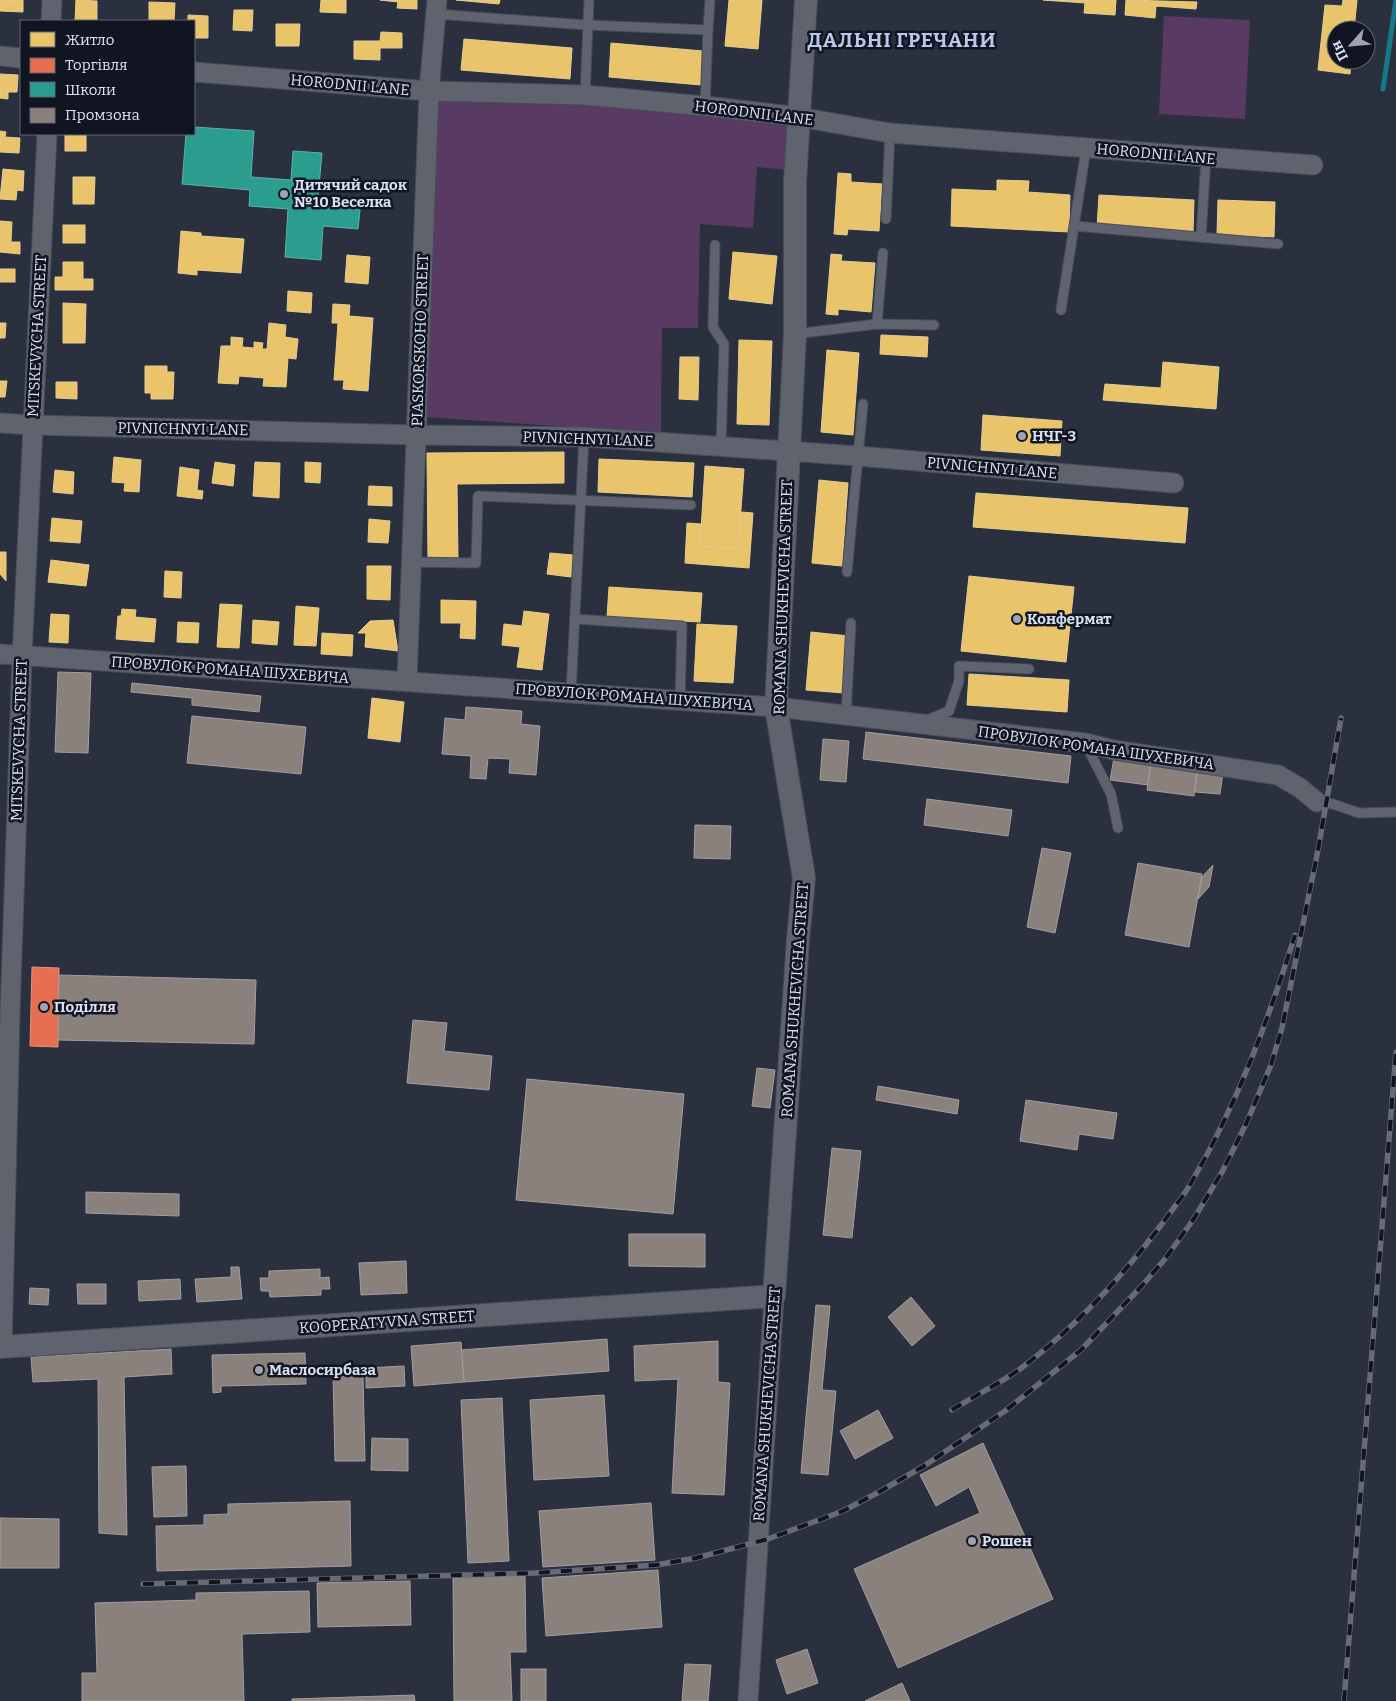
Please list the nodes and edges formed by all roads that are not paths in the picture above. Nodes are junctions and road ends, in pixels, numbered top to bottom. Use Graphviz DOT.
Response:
graph roads {
  1 [pos="52,0"];
  2 [pos="589,0"];
  3 [pos="710,0"];
  4 [pos="806,0"];
  5 [pos="436,7"];
  6 [pos="51,20"];
  7 [pos="588,25"];
  8 [pos="708,30"];
  9 [pos="0,56"];
  10 [pos="20,58"];
  11 [pos="195,72"];
  12 [pos="429,91"];
  13 [pos="585,95"];
  14 [pos="705,106"];
  15 [pos="799,117"];
  16 [pos="890,134"];
  17 [pos="47,135"];
  18 [pos="1086,148"];
  19 [pos="1206,158"];
  20 [pos="1313,165"];
  21 [pos="886,219"];
  22 [pos="1075,226"];
  23 [pos="1202,237"];
  24 [pos="1278,244"];
  25 [pos="715,245"];
  26 [pos="883,253"];
  27 [pos="1061,310"];
  28 [pos="877,324"];
  29 [pos="934,325"];
  30 [pos="795,334"];
  31 [pos="863,404"];
  32 [pos="0,422"];
  33 [pos="33,425"];
  34 [pos="417,435"];
  35 [pos="584,437"];
  36 [pos="721,446"];
  37 [pos="789,452"];
  38 [pos="858,456"];
  39 [pos="1174,483"];
  40 [pos="581,499"];
  41 [pos="691,505"];
  42 [pos="410,562"];
  43 [pos="847,572"];
  44 [pos="575,619"];
  45 [pos="851,623"];
  46 [pos="0,654"];
  47 [pos="22,657"];
  48 [pos="1028,669"];
  49 [pos="407,681"];
  50 [pos="571,692"];
  51 [pos="680,700"];
  52 [pos="776,707"];
  53 [pos="846,714"];
  54 [pos="917,724"];
  55 [pos="1085,743"];
  56 [pos="1317,802"];
  57 [pos="1396,812"];
  58 [pos="1118,828"];
  59 [pos="5,1014"];
  60 [pos="3,1168"];
  61 [pos="774,1296"];
  62 [pos="1,1347"];
  63 [pos="748,1701"];
  1 -- 6 [label="street"];
  2 -- 7 [label="lane"];
  3 -- 8 [label="lane"];
  4 -- 15 [label="street, ROMANA SHUKHEVICHA STREET"];
  5 -- 7 [label="lane"];
  5 -- 12 [label="street, PIASKORSKOHO STREET"];
  7 -- 8 [label="lane"];
  7 -- 13 [label="lane"];
  8 -- 14 [label="lane"];
  9 -- 10 [label="street"];
  11 -- 12 [label="street, HORODNII LANE"];
  12 -- 13 [label="street, HORODNII LANE"];
  12 -- 34 [label="street, PIASKORSKOHO STREET"];
  13 -- 14 [label="street, HORODNII LANE"];
  14 -- 15 [label="street, HORODNII LANE"];
  15 -- 16 [label="street, HORODNII LANE"];
  15 -- 30 [label="street, ROMANA SHUKHEVICHA STREET"];
  16 -- 18 [label="street, HORODNII LANE"];
  16 -- 21 [label="lane"];
  17 -- 33 [label="street, MITSKEVYCHA STREET"];
  18 -- 19 [label="street, HORODNII LANE"];
  18 -- 22 [label="lane"];
  19 -- 20 [label="street, HORODNII LANE"];
  19 -- 23 [label="lane"];
  22 -- 23 [label="lane"];
  22 -- 27 [label="lane"];
  23 -- 24 [label="lane"];
  25 -- 36 [label="lane"];
  26 -- 28 [label="lane"];
  28 -- 29 [label="lane"];
  28 -- 30 [label="lane"];
  30 -- 37 [label="street, ROMANA SHUKHEVICHA STREET"];
  31 -- 38 [label="lane"];
  32 -- 33 [label="street, PIVNICHNYI LANE"];
  33 -- 34 [label="street, PIVNICHNYI LANE"];
  33 -- 47 [label="street, MITSKEVYCHA STREET"];
  34 -- 35 [label="street, PIVNICHNYI LANE"];
  34 -- 42 [label="street, PIASKORSKOHO STREET"];
  35 -- 36 [label="street, PIVNICHNYI LANE"];
  35 -- 40 [label="lane"];
  36 -- 37 [label="street, PIVNICHNYI LANE"];
  37 -- 38 [label="street, PIVNICHNYI LANE"];
  37 -- 52 [label="street, ROMANA SHUKHEVICHA STREET"];
  38 -- 39 [label="street, PIVNICHNYI LANE"];
  38 -- 43 [label="lane"];
  40 -- 41 [label="lane"];
  40 -- 42 [label="lane"];
  40 -- 44 [label="lane"];
  42 -- 49 [label="street, PIASKORSKOHO STREET"];
  44 -- 50 [label="lane"];
  44 -- 51 [label="lane"];
  45 -- 53 [label="lane"];
  46 -- 47 [label="street, ПРОВУЛОК РОМАНА ШУХЕВИЧА"];
  47 -- 49 [label="street, ПРОВУЛОК РОМАНА ШУХЕВИЧА"];
  47 -- 59 [label="street, MITSKEVYCHA STREET"];
  48 -- 54 [label="lane"];
  49 -- 50 [label="street, ПРОВУЛОК РОМАНА ШУХЕВИЧА"];
  50 -- 51 [label="street, ПРОВУЛОК РОМАНА ШУХЕВИЧА"];
  51 -- 52 [label="street, ПРОВУЛОК РОМАНА ШУХЕВИЧА"];
  52 -- 53 [label="street, ПРОВУЛОК РОМАНА ШУХЕВИЧА"];
  52 -- 61 [label="street, ROMANA SHUKHEVICHA STREET"];
  53 -- 54 [label="street, ПРОВУЛОК РОМАНА ШУХЕВИЧА"];
  54 -- 55 [label="street, ПРОВУЛОК РОМАНА ШУХЕВИЧА"];
  55 -- 56 [label="street, ПРОВУЛОК РОМАНА ШУХЕВИЧА"];
  55 -- 58 [label="lane"];
  56 -- 57 [label="lane"];
  59 -- 60 [label="street, MITSKEVYCHA STREET"];
  60 -- 62 [label="street, MITSKEVYCHA STREET"];
  61 -- 62 [label="street, KOOPERATYVNA STREET"];
  61 -- 63 [label="street, ROMANA SHUKHEVICHA STREET"];
}
